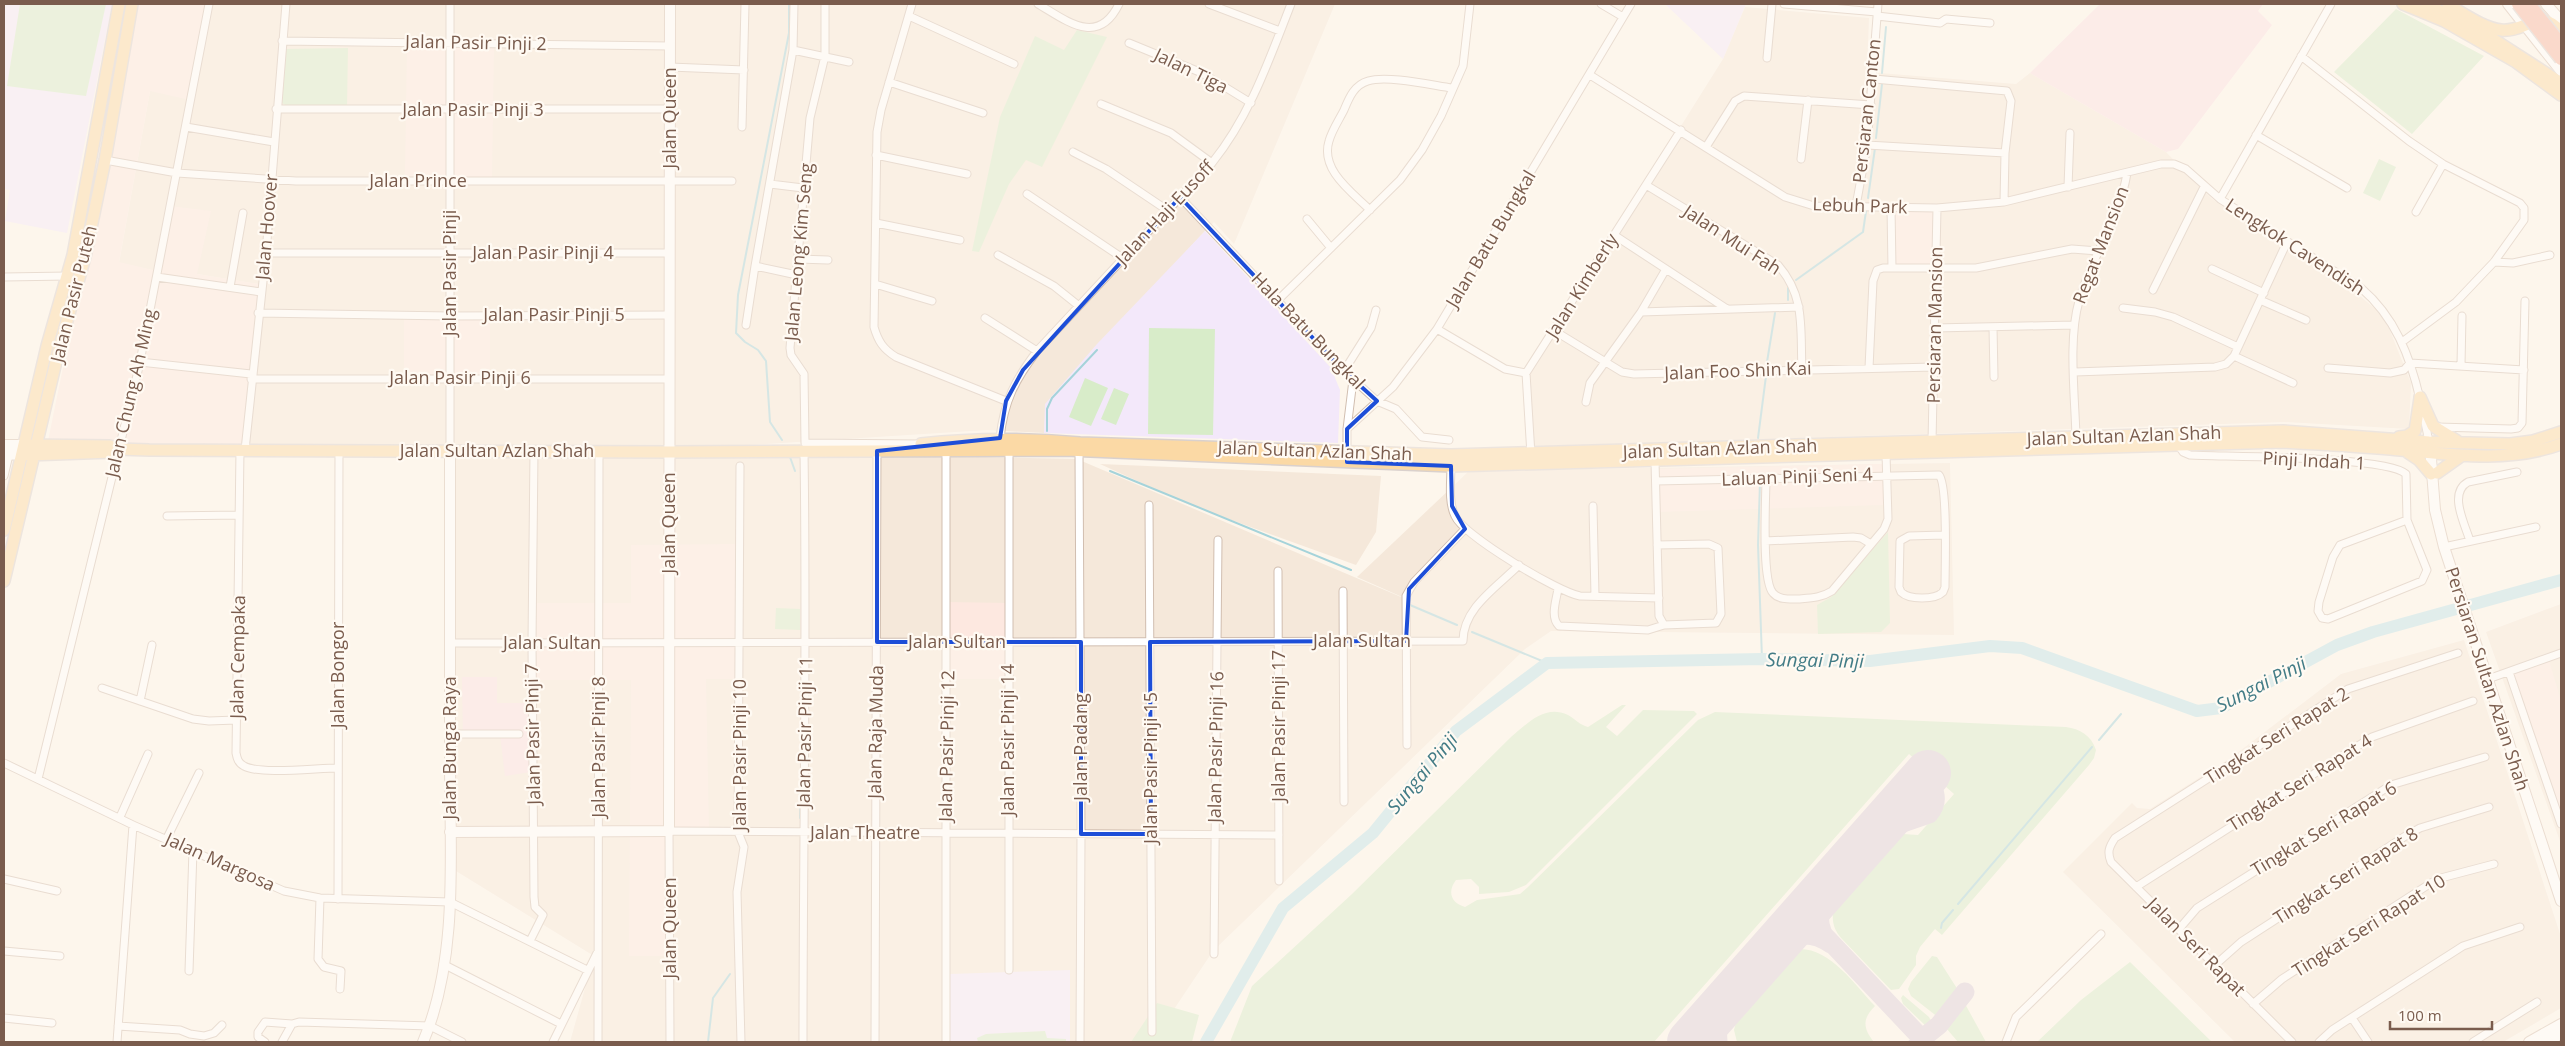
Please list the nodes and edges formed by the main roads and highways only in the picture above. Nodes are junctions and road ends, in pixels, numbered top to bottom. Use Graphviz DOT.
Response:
graph roads {
  1 [pos="119,4"];
  2 [pos="132,4"];
  3 [pos="670,4"];
  4 [pos="2403,4"];
  5 [pos="2426,4"];
  6 [pos="2446,4"];
  7 [pos="2508,4"];
  8 [pos="2518,4"];
  9 [pos="2529,4"];
  10 [pos="2546,4"];
  11 [pos="2561,21"];
  12 [pos="2524,24"];
  13 [pos="2561,32"];
  14 [pos="2561,44"];
  15 [pos="2561,59"];
  16 [pos="2561,71"];
  17 [pos="2561,83"];
  18 [pos="2561,95"];
  19 [pos="2561,432"];
  20 [pos="1000,438"];
  21 [pos="2392,439"];
  22 [pos="2464,444"];
  23 [pos="2561,444"];
  24 [pos="877,447"];
  25 [pos="1794,447"];
  26 [pos="7,450"];
  27 [pos="23,450"];
  28 [pos="36,450"];
  29 [pos="946,450"];
  30 [pos="1066,450"];
  31 [pos="2404,450"];
  32 [pos="2432,450"];
  33 [pos="450,451"];
  34 [pos="670,452"];
  35 [pos="1886,454"];
  36 [pos="2460,456"];
  37 [pos="1347,457"];
  38 [pos="2434,474"];
  39 [pos="4,530"];
  40 [pos="4,582"];
  41 [pos="2490,679"];
  42 [pos="669,831"];
  43 [pos="450,832"];
  44 [pos="2561,887"];
  45 [pos="2561,900"];
  46 [pos="2561,1024"];
  47 [pos="2561,1034"];
  48 [pos="423,1042"];
  49 [pos="2529,1042"];
  50 [pos="2547,1042"];
  1 -- 27 [label="main road, Jalan Pasir Puteh"];
  2 -- 28 [label="main road, Jalan Pasir Puteh"];
  3 -- 34 [label="main road, Jalan Queen"];
  4 -- 18 [label="main road"];
  5 -- 17 [label="main road"];
  6 -- 12 [label="main road"];
  7 -- 12 [label="main road"];
  8 -- 15 [label="highway, bridge"];
  9 -- 14 [label="highway, bridge"];
  10 -- 11 [label="main road"];
  12 -- 13 [label="main road"];
  12 -- 16 [label="main road"];
  19 -- 22 [label="main road, Jalan Sultan Azlan Shah"];
  20 -- 24 [label="main road, Jalan Sultan Azlan Shah"];
  20 -- 29 [label="main road"];
  20 -- 30 [label="main road"];
  20 -- 37 [label="main road, Jalan Sultan Azlan Shah"];
  21 -- 22 [label="main road"];
  21 -- 25 [label="main road, Jalan Sultan Azlan Shah"];
  21 -- 32 [label="main road, Jalan Sultan Azlan Shah"];
  22 -- 32 [label="main road, Jalan Sultan Azlan Shah"];
  23 -- 36 [label="main road, Jalan Sultan Azlan Shah"];
  24 -- 29 [label="main road, Jalan Sultan Azlan Shah"];
  24 -- 34 [label="main road, Jalan Sultan Azlan Shah"];
  25 -- 35 [label="main road"];
  25 -- 37 [label="main road, Jalan Sultan Azlan Shah"];
  26 -- 27 [label="main road, Jalan Sultan Azlan Shah"];
  27 -- 28 [label="main road, Jalan Sultan Azlan Shah"];
  27 -- 39 [label="main road, Jalan Pasir Puteh"];
  28 -- 33 [label="main road, Jalan Sultan Azlan Shah"];
  28 -- 40 [label="main road, Jalan Pasir Puteh"];
  29 -- 30 [label="main road, Jalan Sultan Azlan Shah"];
  30 -- 37 [label="main road, Jalan Sultan Azlan Shah"];
  31 -- 32 [label="main road, Jalan Sultan Azlan Shah"];
  31 -- 35 [label="main road, Jalan Sultan Azlan Shah"];
  31 -- 38 [label="main road"];
  32 -- 36 [label="main road, Jalan Sultan Azlan Shah"];
  32 -- 38 [label="main road, Persiaran Sultan Azlan Shah"];
  33 -- 34 [label="main road, Jalan Sultan Azlan Shah"];
  33 -- 43 [label="main road, Jalan Bunga Raya"];
  34 -- 42 [label="main road, Jalan Queen"];
  35 -- 37 [label="main road, Jalan Sultan Azlan Shah"];
  36 -- 38 [label="main road"];
  38 -- 41 [label="main road, Persiaran Sultan Azlan Shah"];
  41 -- 44 [label="main road, Persiaran Sultan Azlan Shah"];
  41 -- 45 [label="main road, Persiaran Sultan Azlan Shah"];
  42 -- 43 [label="main road, Jalan Theatre"];
  43 -- 48 [label="main road, Jalan Bunga Raya"];
  46 -- 49 [label="main road"];
  47 -- 50 [label="main road"];
}
